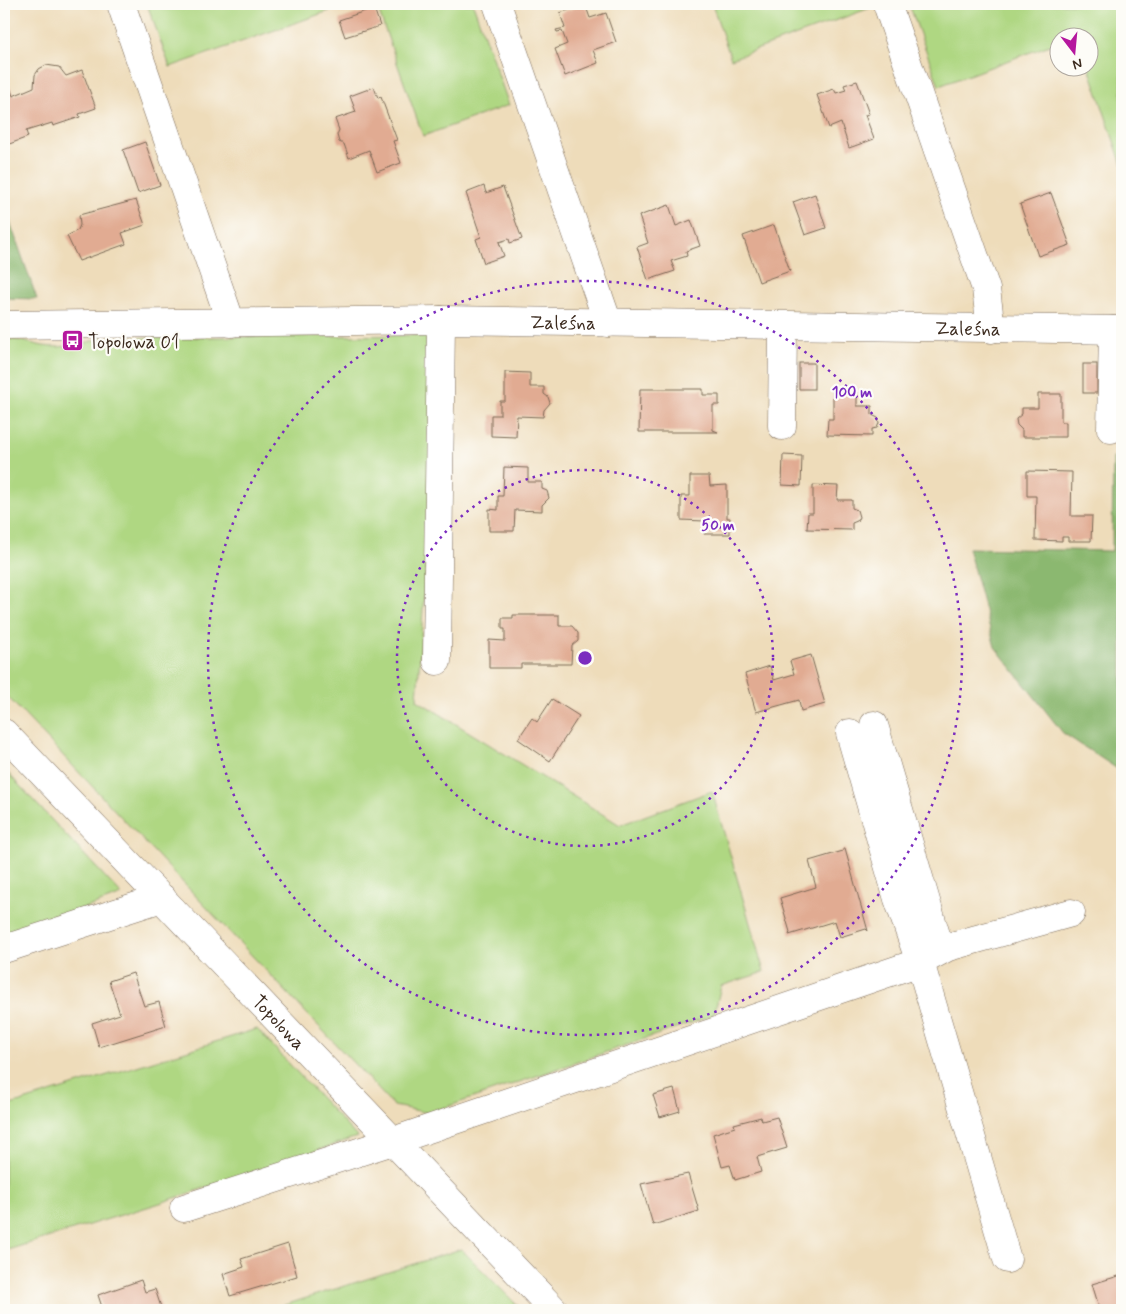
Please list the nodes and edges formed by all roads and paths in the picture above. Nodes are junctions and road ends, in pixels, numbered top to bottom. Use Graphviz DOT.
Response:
graph roads {
  1 [pos="121,4"];
  2 [pos="497,4"];
  3 [pos="887,4"];
  4 [pos="441,320"];
  5 [pos="231,323"];
  6 [pos="608,323"];
  7 [pos="4,325"];
  8 [pos="783,326"];
  9 [pos="991,330"];
  10 [pos="1118,330"];
  11 [pos="782,426"];
  12 [pos="1111,429"];
  13 [pos="437,661"];
  14 [pos="862,729"];
  15 [pos="4,733"];
  16 [pos="162,898"];
  17 [pos="1071,913"];
  18 [pos="4,949"];
  19 [pos="920,962"];
  20 [pos="394,1141"];
  21 [pos="184,1208"];
  22 [pos="1007,1258"];
  23 [pos="554,1310"];
  1 -- 5 [label="street"];
  2 -- 6 [label="street"];
  3 -- 9 [label="street"];
  4 -- 5 [label="street, Zaleśna"];
  4 -- 6 [label="street, Zaleśna"];
  4 -- 13 [label="street"];
  5 -- 7 [label="street, Zaleśna"];
  6 -- 8 [label="street, Zaleśna"];
  8 -- 9 [label="street, Zaleśna"];
  8 -- 11 [label="street"];
  9 -- 10 [label="street, Zaleśna"];
  10 -- 12 [label="street"];
  14 -- 19 [label="street"];
  15 -- 16 [label="street, Topolowa"];
  16 -- 18 [label="street"];
  16 -- 20 [label="street, Topolowa"];
  17 -- 19 [label="street"];
  19 -- 20 [label="street"];
  19 -- 22 [label="street"];
  20 -- 21 [label="street"];
  20 -- 23 [label="street, Topolowa"];
}
